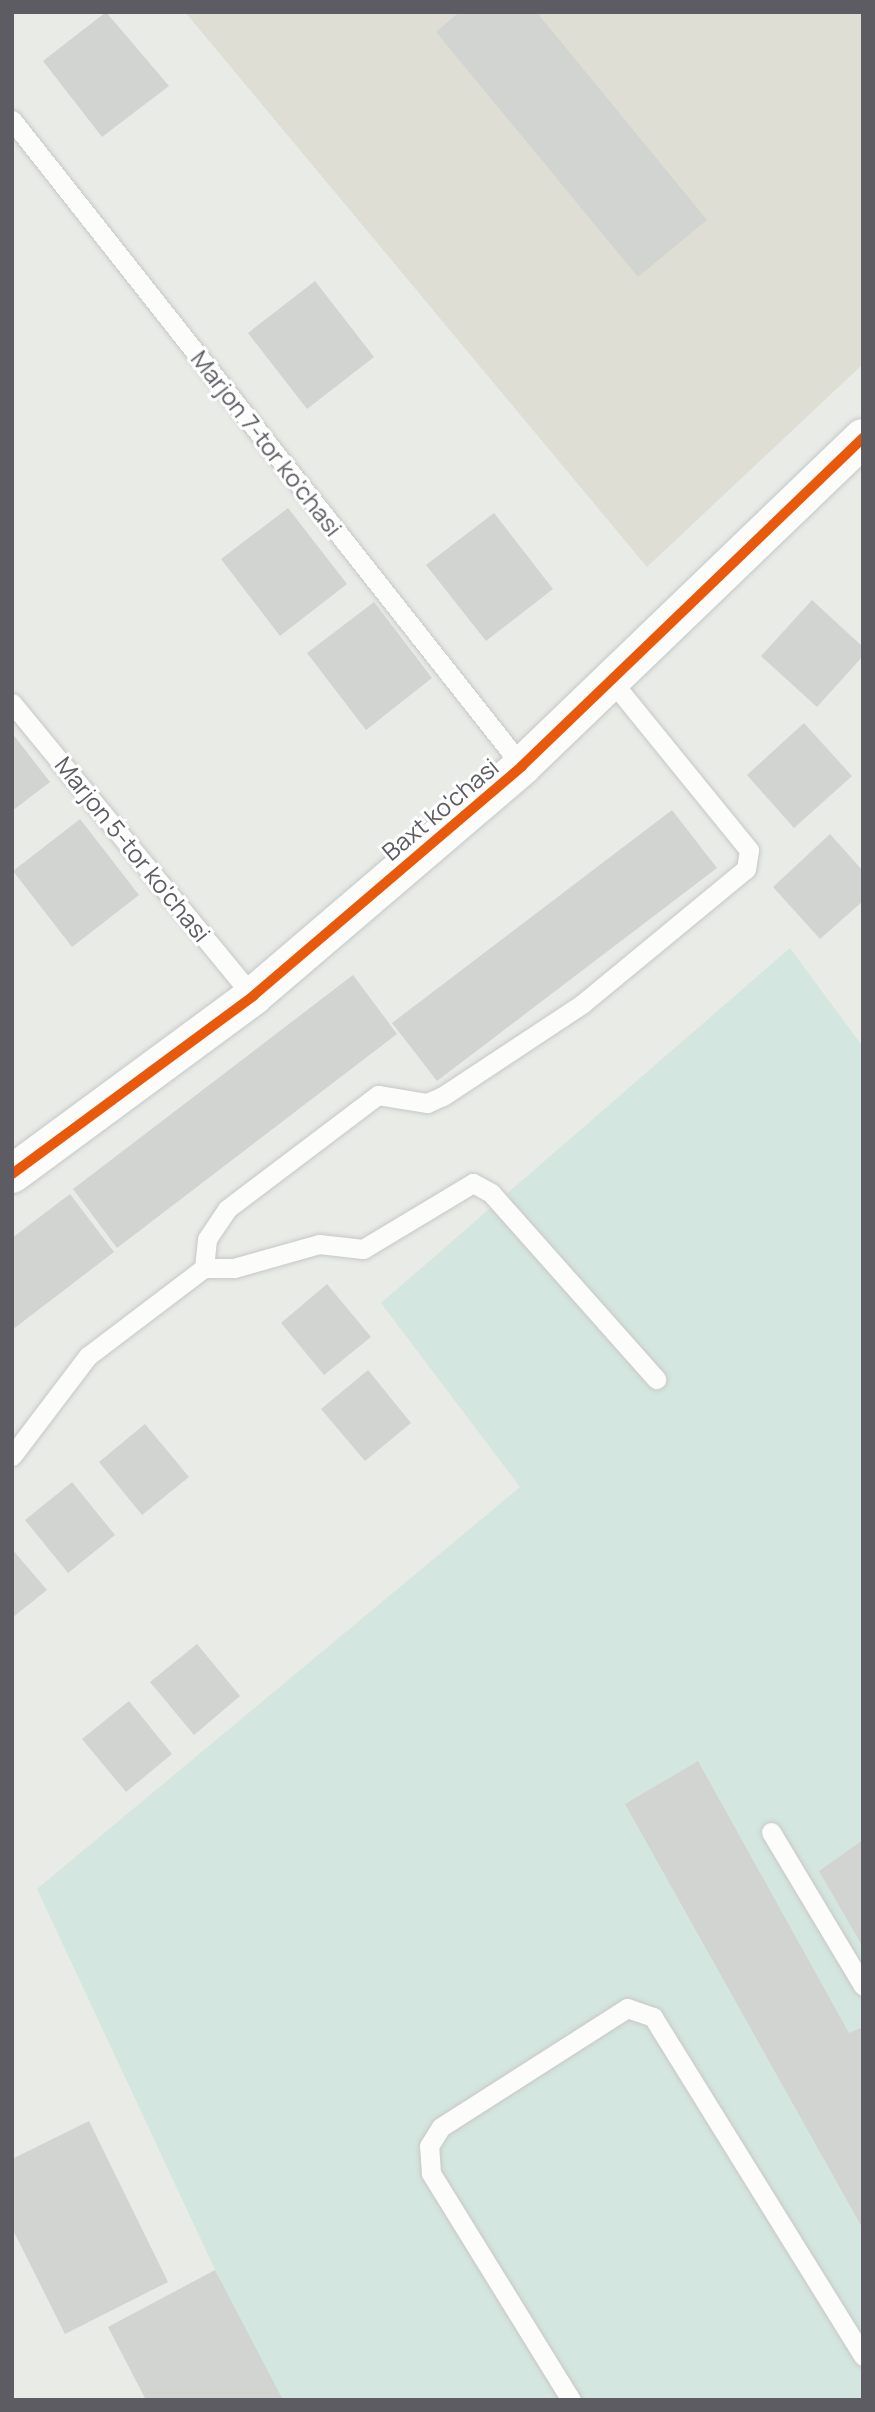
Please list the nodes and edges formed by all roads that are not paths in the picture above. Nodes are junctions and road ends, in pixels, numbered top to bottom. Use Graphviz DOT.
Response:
graph roads {
  1 [pos="12,120"];
  2 [pos="863,438"];
  3 [pos="611,679"];
  4 [pos="12,703"];
  5 [pos="522,766"];
  6 [pos="253,996"];
  7 [pos="12,1174"];
  8 [pos="204,1268"];
  9 [pos="656,1379"];
  10 [pos="12,1456"];
  11 [pos="771,1832"];
  12 [pos="863,1986"];
  13 [pos="863,2356"];
  14 [pos="572,2400"];
  1 -- 5 [label="lane, Marjon 7-tor ko'chasi"];
  2 -- 3 [label="street, Baxt ko'chasi"];
  3 -- 5 [label="street, Baxt ko'chasi"];
  3 -- 8 [label="lane"];
  4 -- 6 [label="lane, Marjon 5-tor ko'chasi"];
  5 -- 6 [label="street, Baxt ko'chasi"];
  6 -- 7 [label="street, Baxt ko'chasi"];
  8 -- 9 [label="lane"];
  8 -- 10 [label="lane"];
  11 -- 12 [label="lane"];
  13 -- 14 [label="lane"];
}
